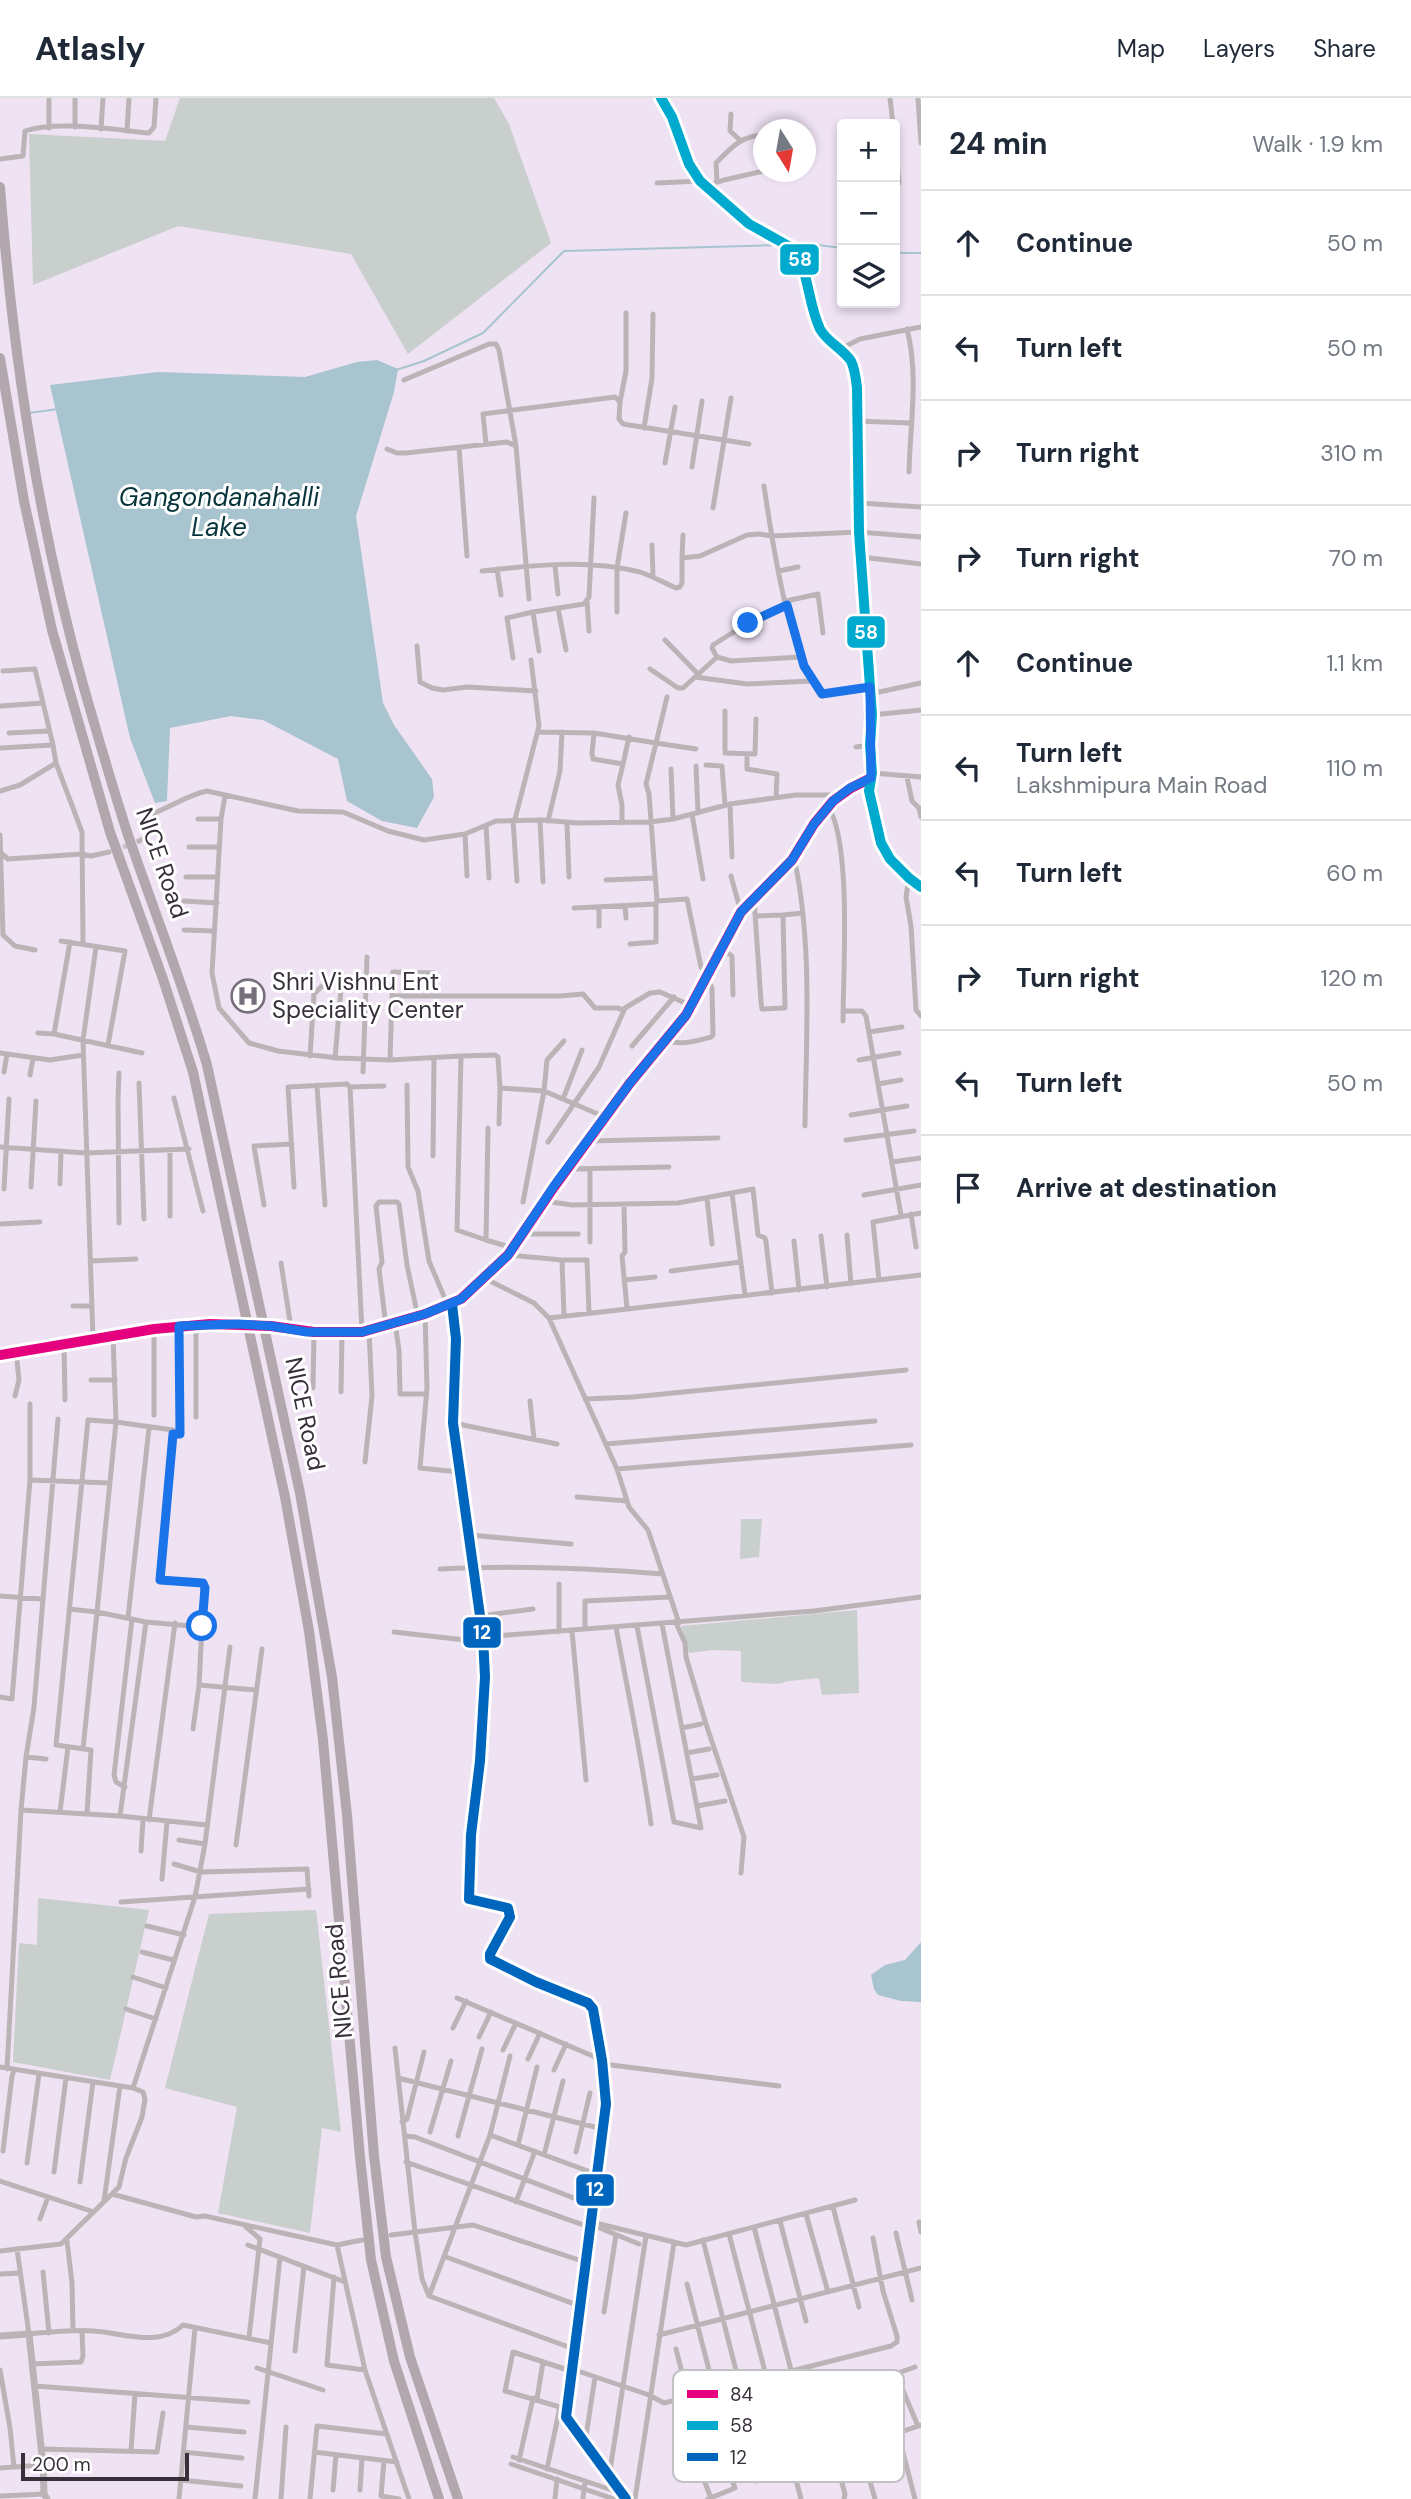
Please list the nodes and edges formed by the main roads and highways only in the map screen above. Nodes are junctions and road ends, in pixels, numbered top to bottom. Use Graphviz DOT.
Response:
graph roads {
  1 [pos="661,98"];
  2 [pos="0,187"];
  3 [pos="0,358"];
  4 [pos="916,883"];
  5 [pos="439,2499"];
  6 [pos="458,2499"];
  1 -- 4 [label="main road"];
  2 -- 6 [label="highway, NICE Road"];
  3 -- 5 [label="highway, NICE Road"];
}
